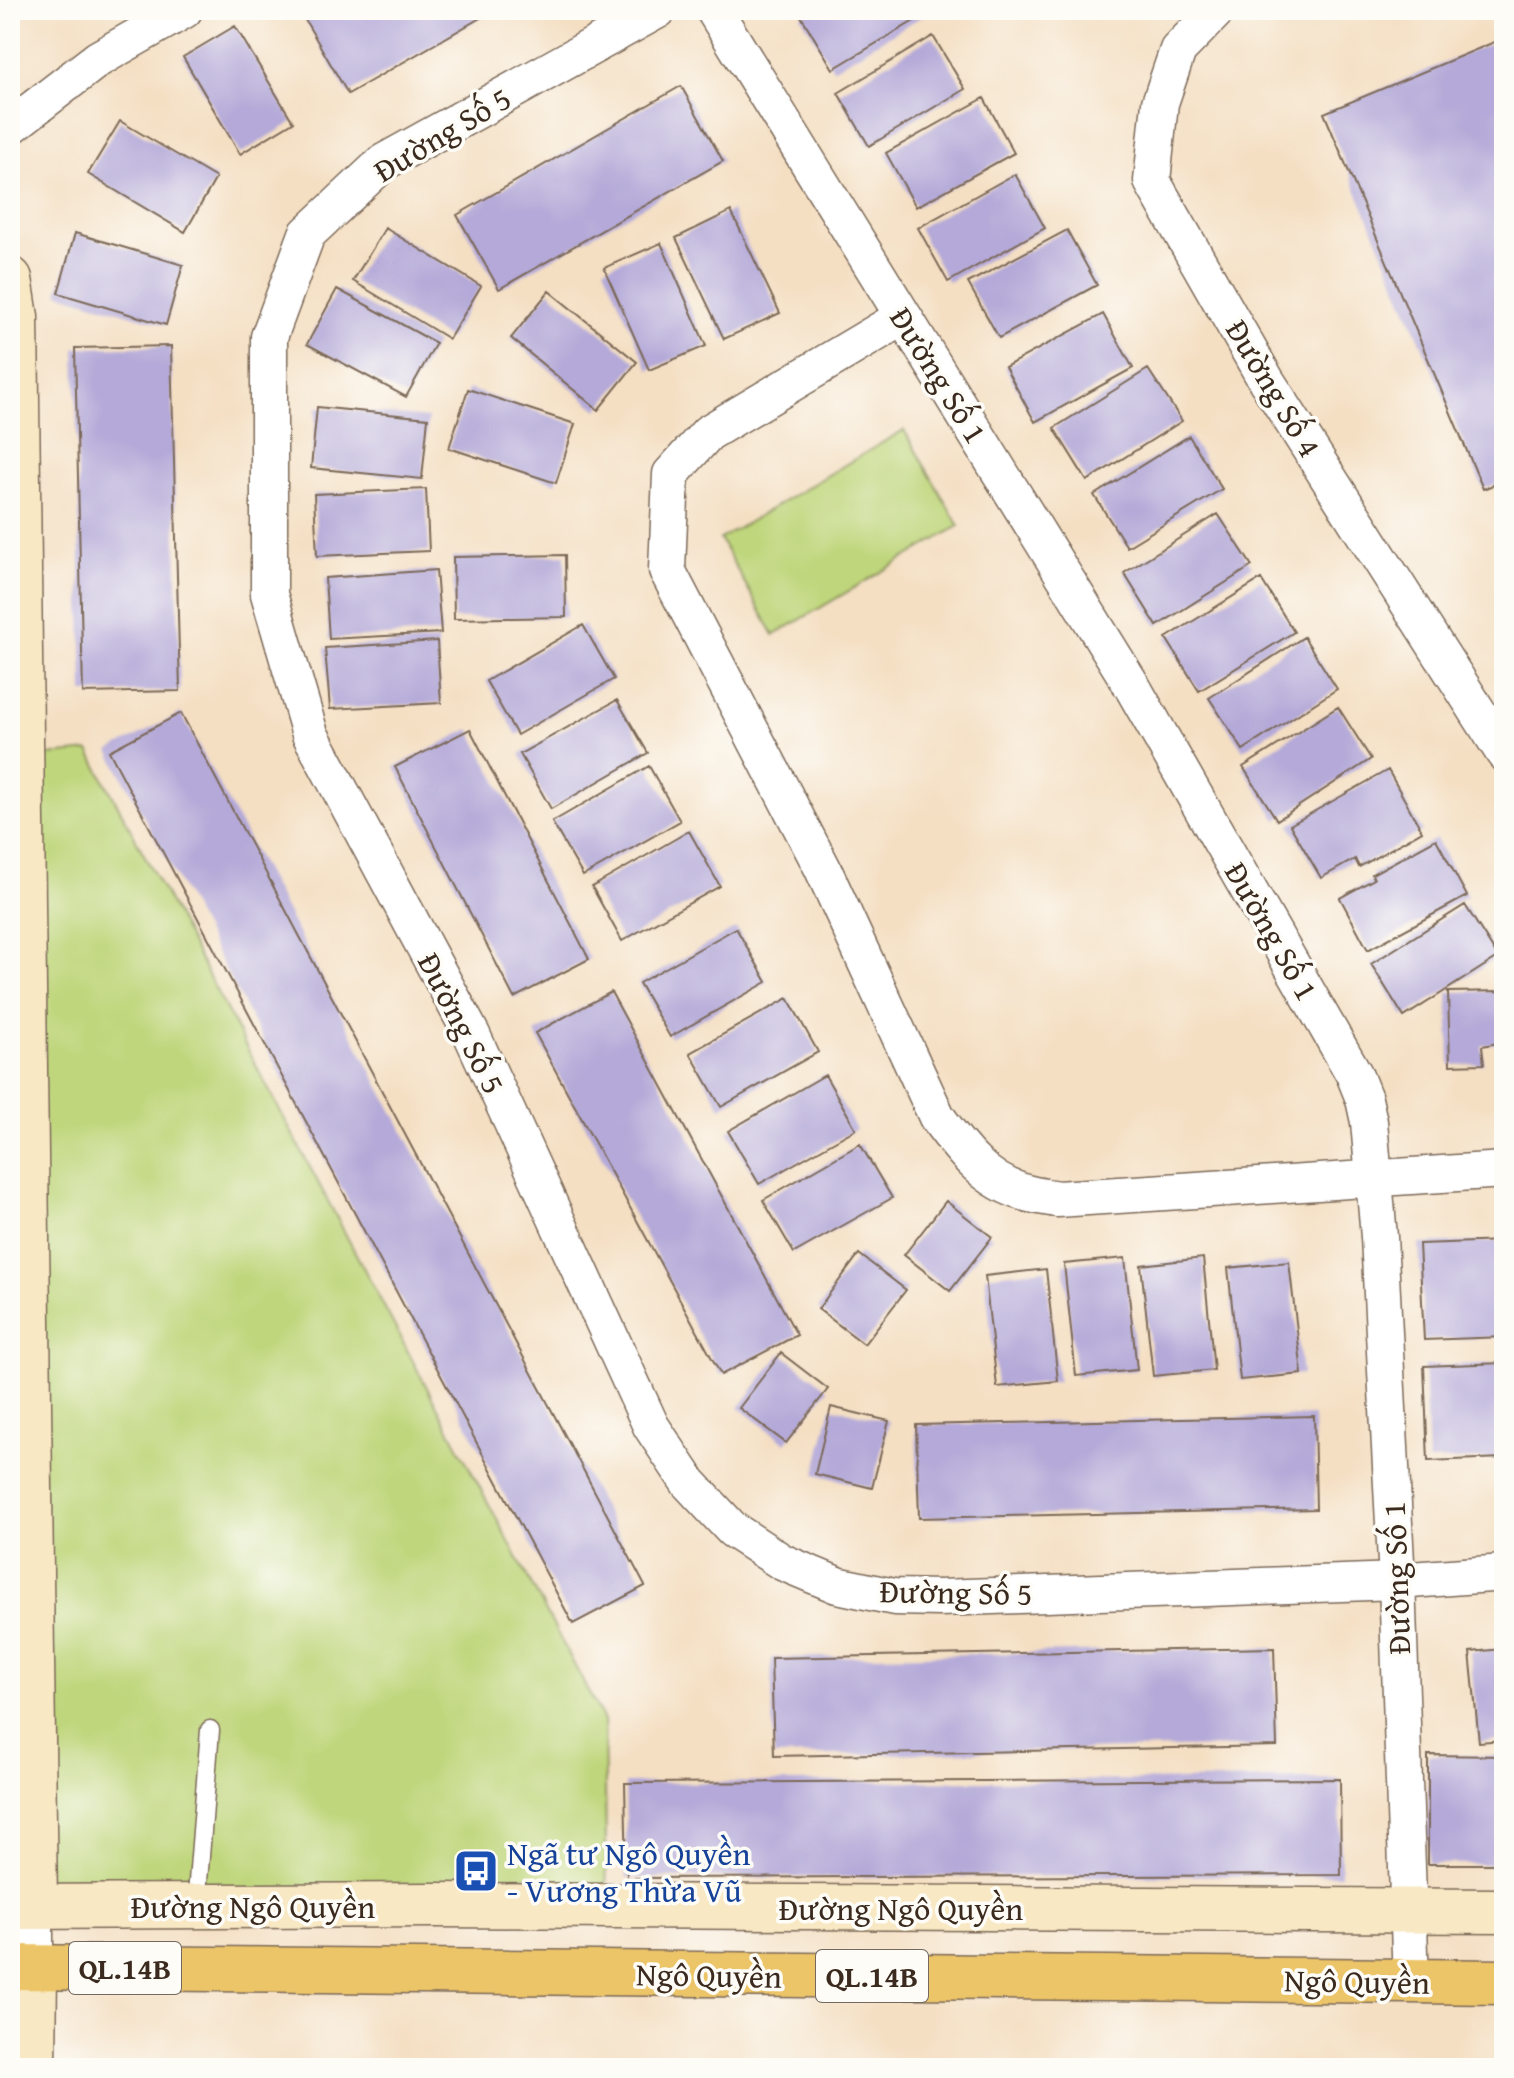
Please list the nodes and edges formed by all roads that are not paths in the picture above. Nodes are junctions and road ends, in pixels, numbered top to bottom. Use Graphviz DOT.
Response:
graph roads {
  1 [pos="184,10"];
  2 [pos="658,10"];
  3 [pos="714,10"];
  4 [pos="1217,10"];
  5 [pos="10,127"];
  6 [pos="10,279"];
  7 [pos="903,317"];
  8 [pos="1504,753"];
  9 [pos="1504,1170"];
  10 [pos="1375,1180"];
  11 [pos="1504,1573"];
  12 [pos="1397,1581"];
  13 [pos="210,1730"];
  14 [pos="23,1907"];
  15 [pos="196,1907"];
  16 [pos="1409,1911"];
  17 [pos="1504,1911"];
  18 [pos="23,1968"];
  19 [pos="1411,1982"];
  20 [pos="1504,1982"];
  21 [pos="34,2068"];
  1 -- 5 [label="street"];
  2 -- 12 [label="street, Đường Số 5"];
  3 -- 7 [label="street, Đường Số 1"];
  4 -- 8 [label="street, Đường Số 4"];
  6 -- 14 [label="street"];
  7 -- 10 [label="street, Đường Số 1"];
  7 -- 10 [label="street"];
  9 -- 10 [label="street"];
  10 -- 12 [label="street, Đường Số 1"];
  11 -- 12 [label="street, Đường Số 5"];
  12 -- 16 [label="street, Đường Số 1"];
  13 -- 15 [label="lane"];
  14 -- 15 [label="street, Đường Ngô Quyền"];
  14 -- 18 [label="street"];
  15 -- 16 [label="street, Đường Ngô Quyền"];
  16 -- 17 [label="street, Đường Ngô Quyền"];
  16 -- 19 [label="street, Đường Số 1"];
  18 -- 19 [label="highway, Ngô Quyền / QL.14B"];
  18 -- 21 [label="street"];
  19 -- 20 [label="highway, Ngô Quyền / QL.14B"];
}
